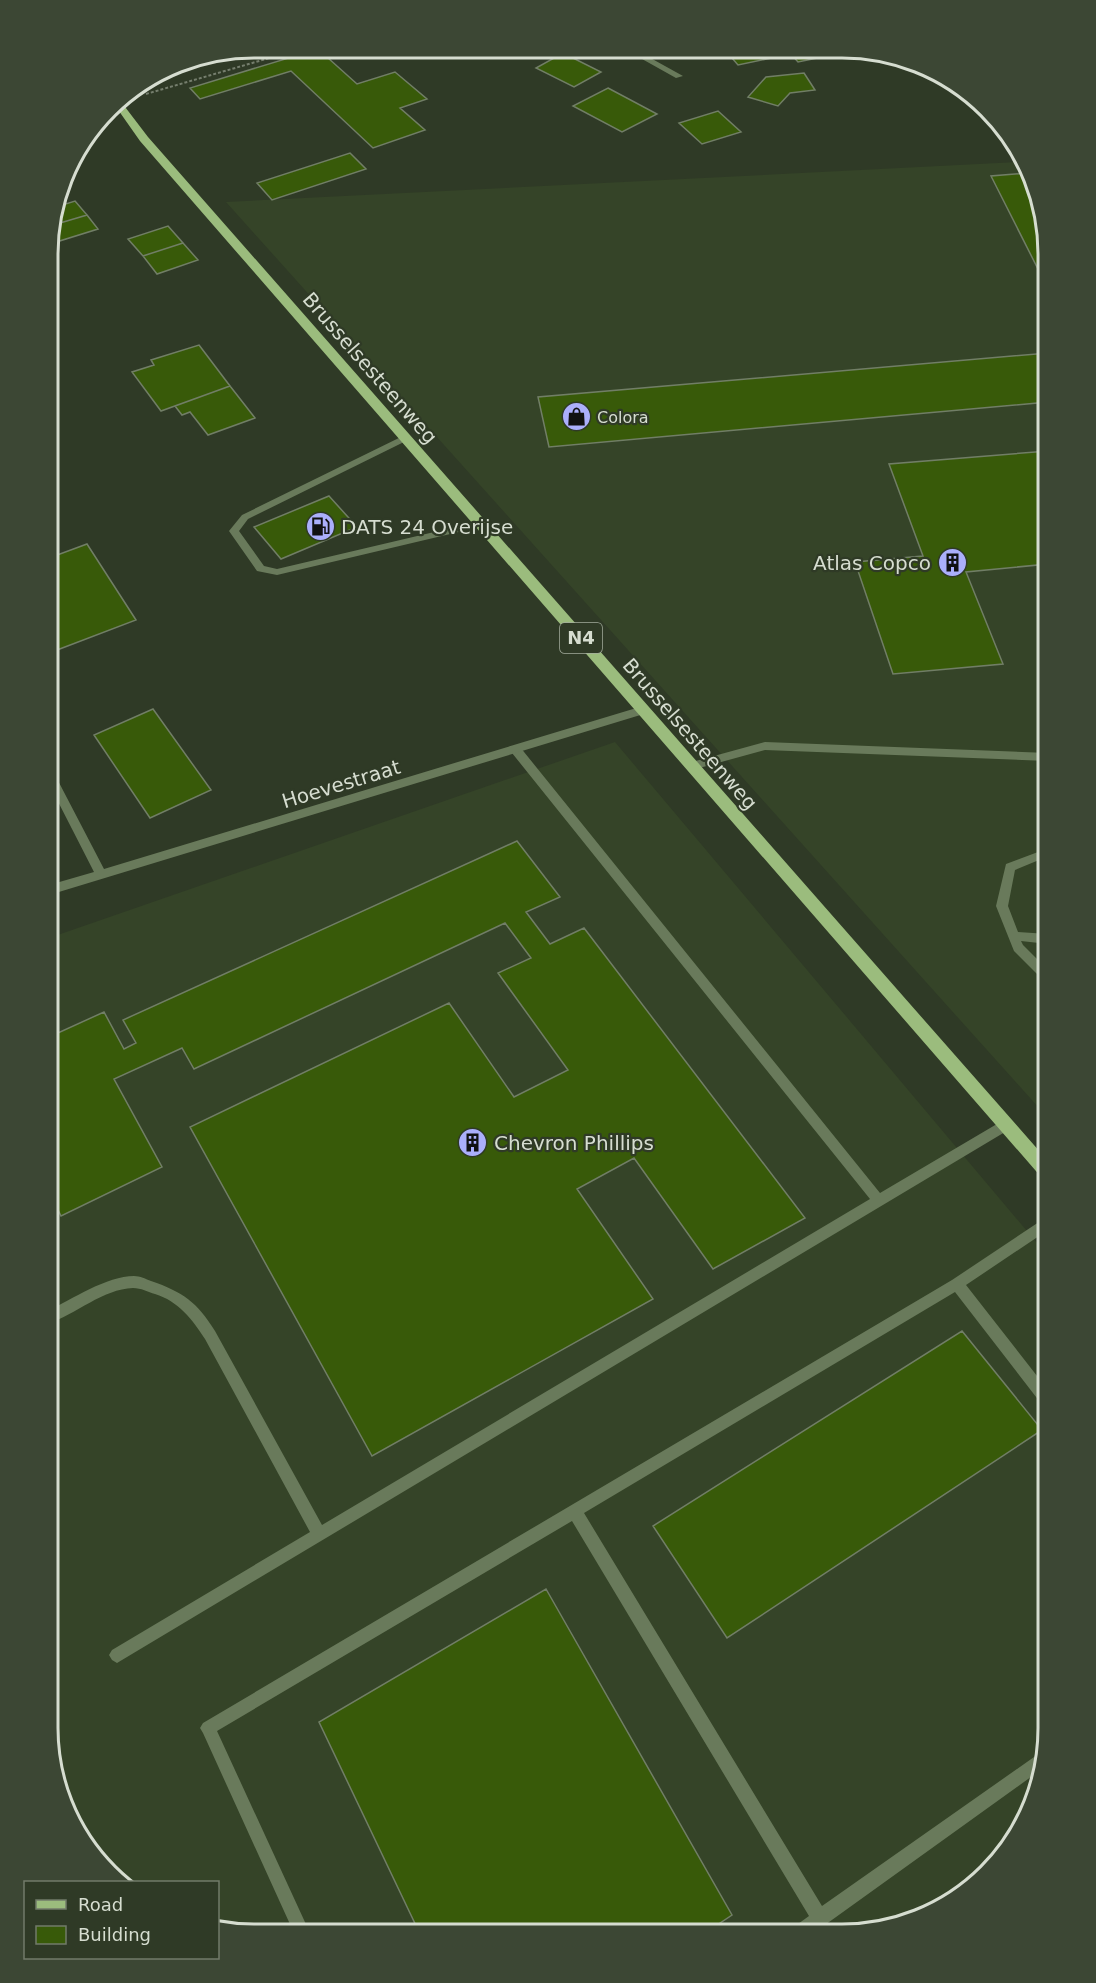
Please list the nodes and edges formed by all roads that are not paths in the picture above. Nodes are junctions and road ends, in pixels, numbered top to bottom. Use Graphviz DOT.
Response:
graph roads {
  1 [pos="646,58"];
  2 [pos="679,76"];
  3 [pos="123,109"];
  4 [pos="405,438"];
  5 [pos="481,524"];
  6 [pos="643,710"];
  7 [pos="516,750"];
  8 [pos="1038,757"];
  9 [pos="692,766"];
  10 [pos="58,790"];
  11 [pos="1038,856"];
  12 [pos="101,874"];
  13 [pos="58,887"];
  14 [pos="1014,936"];
  15 [pos="1038,938"];
  16 [pos="1038,968"];
  17 [pos="1006,1125"];
  18 [pos="1037,1161"];
  19 [pos="879,1201"];
  20 [pos="1037,1229"];
  21 [pos="957,1284"];
  22 [pos="58,1313"];
  23 [pos="1037,1387"];
  24 [pos="574,1511"];
  25 [pos="319,1534"];
  26 [pos="117,1655"];
  27 [pos="1034,1765"];
  28 [pos="820,1918"];
  29 [pos="298,1924"];
  30 [pos="812,1924"];
  1 -- 2 [label="street"];
  3 -- 4 [label="main road, Brusselsesteenweg / N4"];
  4 -- 5 [label="main road, Brusselsesteenweg / N4"];
  4 -- 5 [label="street"];
  5 -- 6 [label="main road, Brusselsesteenweg / N4"];
  6 -- 7 [label="street, Hoevestraat"];
  6 -- 9 [label="main road, Brusselsesteenweg / N4"];
  7 -- 12 [label="street, Hoevestraat"];
  7 -- 19 [label="street"];
  8 -- 9 [label="street"];
  9 -- 17 [label="main road, Brusselsesteenweg / N4"];
  10 -- 12 [label="street"];
  11 -- 14 [label="street"];
  12 -- 13 [label="street, Hoevestraat"];
  14 -- 15 [label="street"];
  14 -- 16 [label="street"];
  17 -- 18 [label="main road, Brusselsesteenweg / N4"];
  17 -- 19 [label="street"];
  19 -- 25 [label="street"];
  20 -- 21 [label="street"];
  21 -- 23 [label="street"];
  21 -- 24 [label="street"];
  22 -- 25 [label="street"];
  24 -- 28 [label="street"];
  24 -- 29 [label="street"];
  25 -- 26 [label="street"];
  27 -- 28 [label="street"];
  28 -- 30 [label="street"];
}
